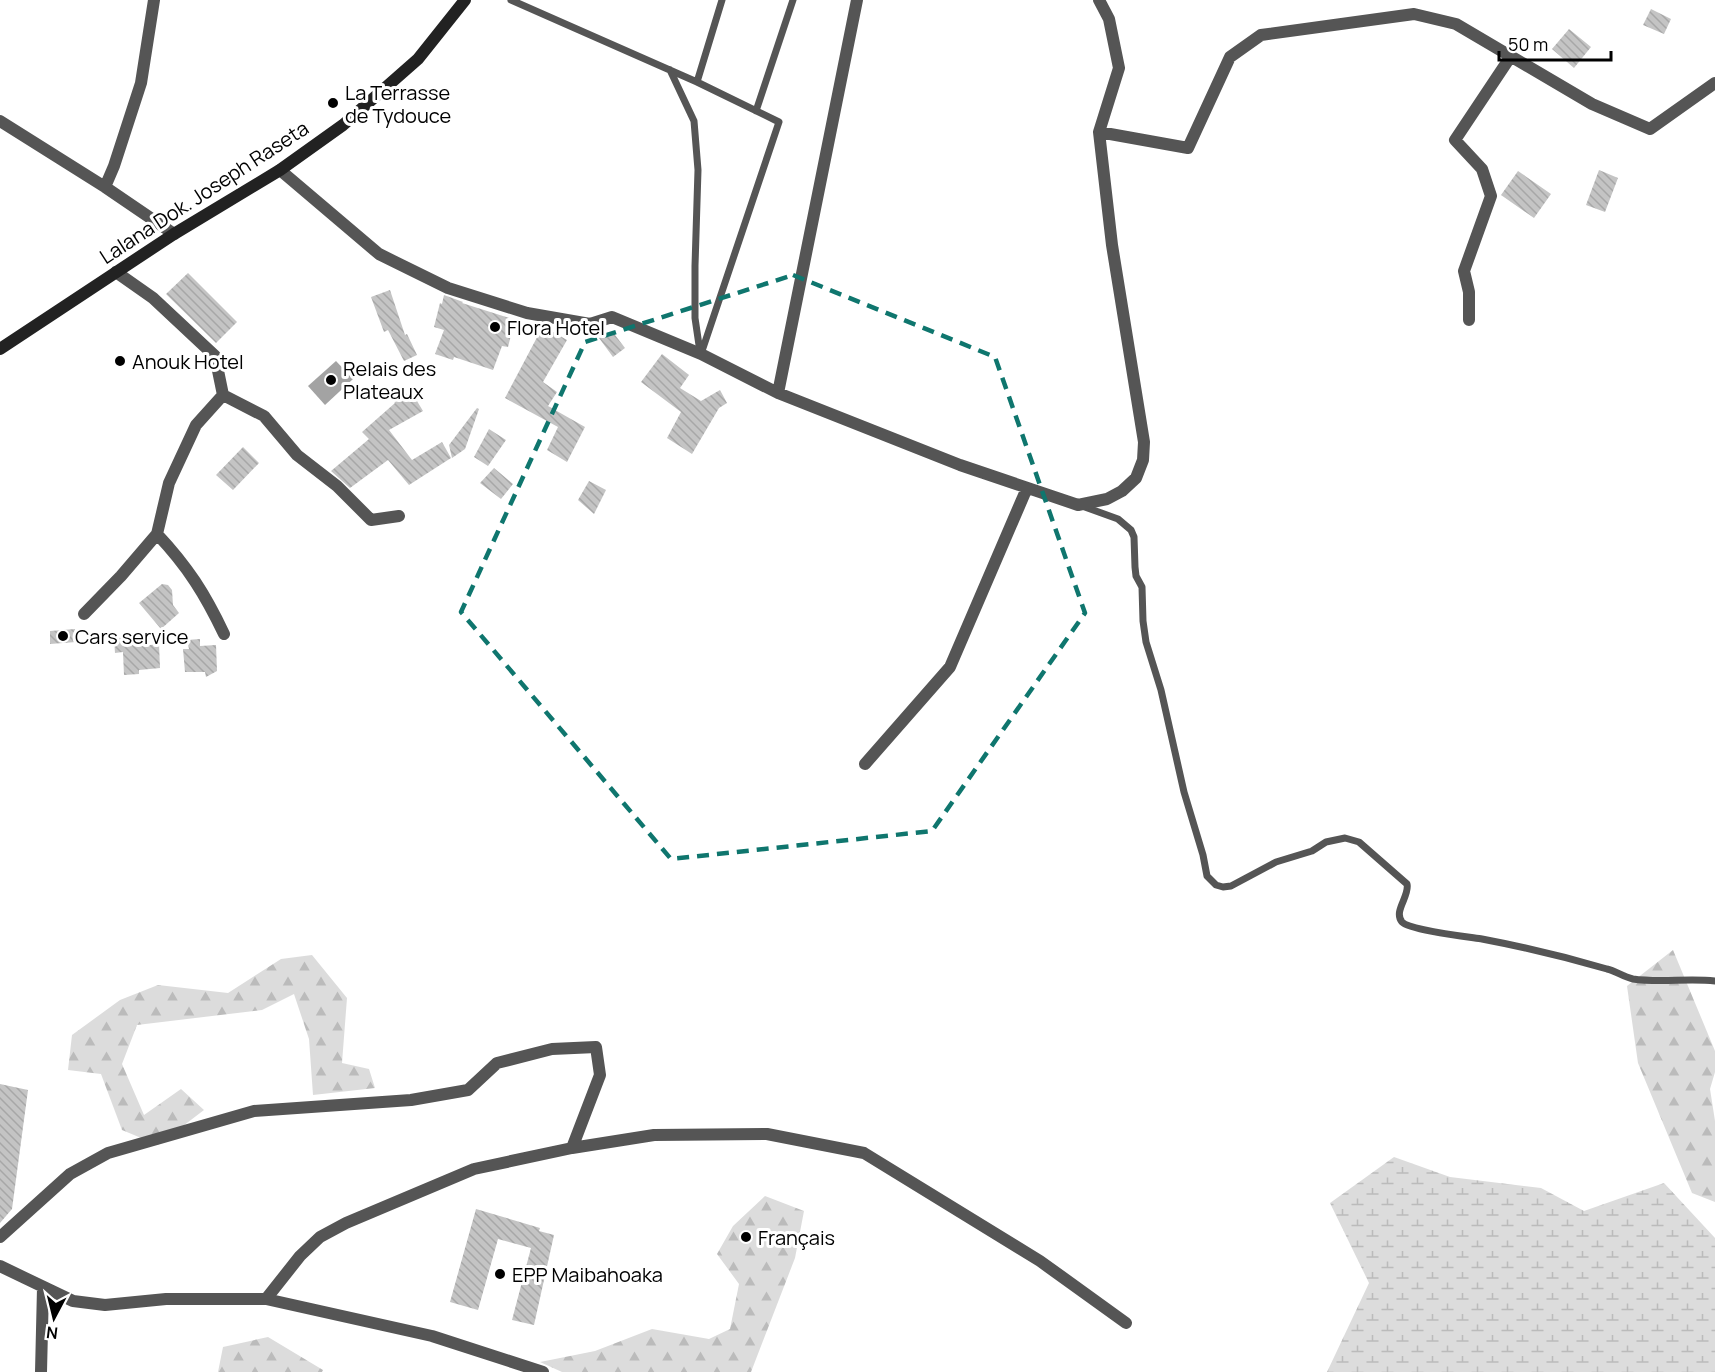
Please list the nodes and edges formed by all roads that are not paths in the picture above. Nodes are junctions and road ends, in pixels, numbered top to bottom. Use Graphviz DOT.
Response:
graph roads {
  1 [pos="154,0"];
  2 [pos="465,0"];
  3 [pos="511,0"];
  4 [pos="722,0"];
  5 [pos="793,0"];
  6 [pos="857,0"];
  7 [pos="1099,0"];
  8 [pos="1511,56"];
  9 [pos="670,70"];
  10 [pos="698,82"];
  11 [pos="1715,83"];
  12 [pos="756,111"];
  13 [pos="0,121"];
  14 [pos="1100,132"];
  15 [pos="280,170"];
  16 [pos="105,187"];
  17 [pos="174,234"];
  18 [pos="116,273"];
  19 [pos="1468,320"];
  20 [pos="0,349"];
  21 [pos="701,354"];
  22 [pos="778,393"];
  23 [pos="223,395"];
  24 [pos="1027,488"];
  25 [pos="1078,505"];
  26 [pos="399,516"];
  27 [pos="157,534"];
  28 [pos="84,614"];
  29 [pos="224,634"];
  30 [pos="865,764"];
  31 [pos="1715,981"];
  32 [pos="572,1148"];
  33 [pos="0,1237"];
  34 [pos="0,1266"];
  35 [pos="43,1288"];
  36 [pos="266,1299"];
  37 [pos="1126,1323"];
  38 [pos="41,1372"];
  39 [pos="543,1372"];
  1 -- 16 [label="street"];
  2 -- 15 [label="main road, Lalana Dok. Joseph Raseta"];
  3 -- 9 [label="lane"];
  4 -- 10 [label="lane"];
  5 -- 12 [label="lane"];
  6 -- 22 [label="street"];
  7 -- 14 [label="street"];
  8 -- 11 [label="street"];
  8 -- 14 [label="street"];
  8 -- 19 [label="street"];
  9 -- 10 [label="lane"];
  9 -- 21 [label="lane"];
  10 -- 12 [label="lane"];
  12 -- 21 [label="lane"];
  13 -- 16 [label="street"];
  14 -- 25 [label="street"];
  15 -- 17 [label="main road, Lalana Dok. Joseph Raseta"];
  15 -- 21 [label="street"];
  16 -- 17 [label="street"];
  17 -- 18 [label="main road, Lalana Dok. Joseph Raseta"];
  18 -- 20 [label="main road, Lalana Dok. Joseph Raseta"];
  18 -- 23 [label="street"];
  21 -- 22 [label="street"];
  22 -- 24 [label="street"];
  23 -- 26 [label="street"];
  23 -- 27 [label="street"];
  24 -- 25 [label="street"];
  24 -- 30 [label="street"];
  25 -- 31 [label="lane"];
  27 -- 28 [label="street"];
  27 -- 29 [label="street"];
  32 -- 33 [label="street"];
  32 -- 36 [label="street"];
  32 -- 37 [label="street"];
  34 -- 35 [label="street"];
  35 -- 36 [label="street"];
  35 -- 38 [label="street"];
  36 -- 39 [label="street"];
}
